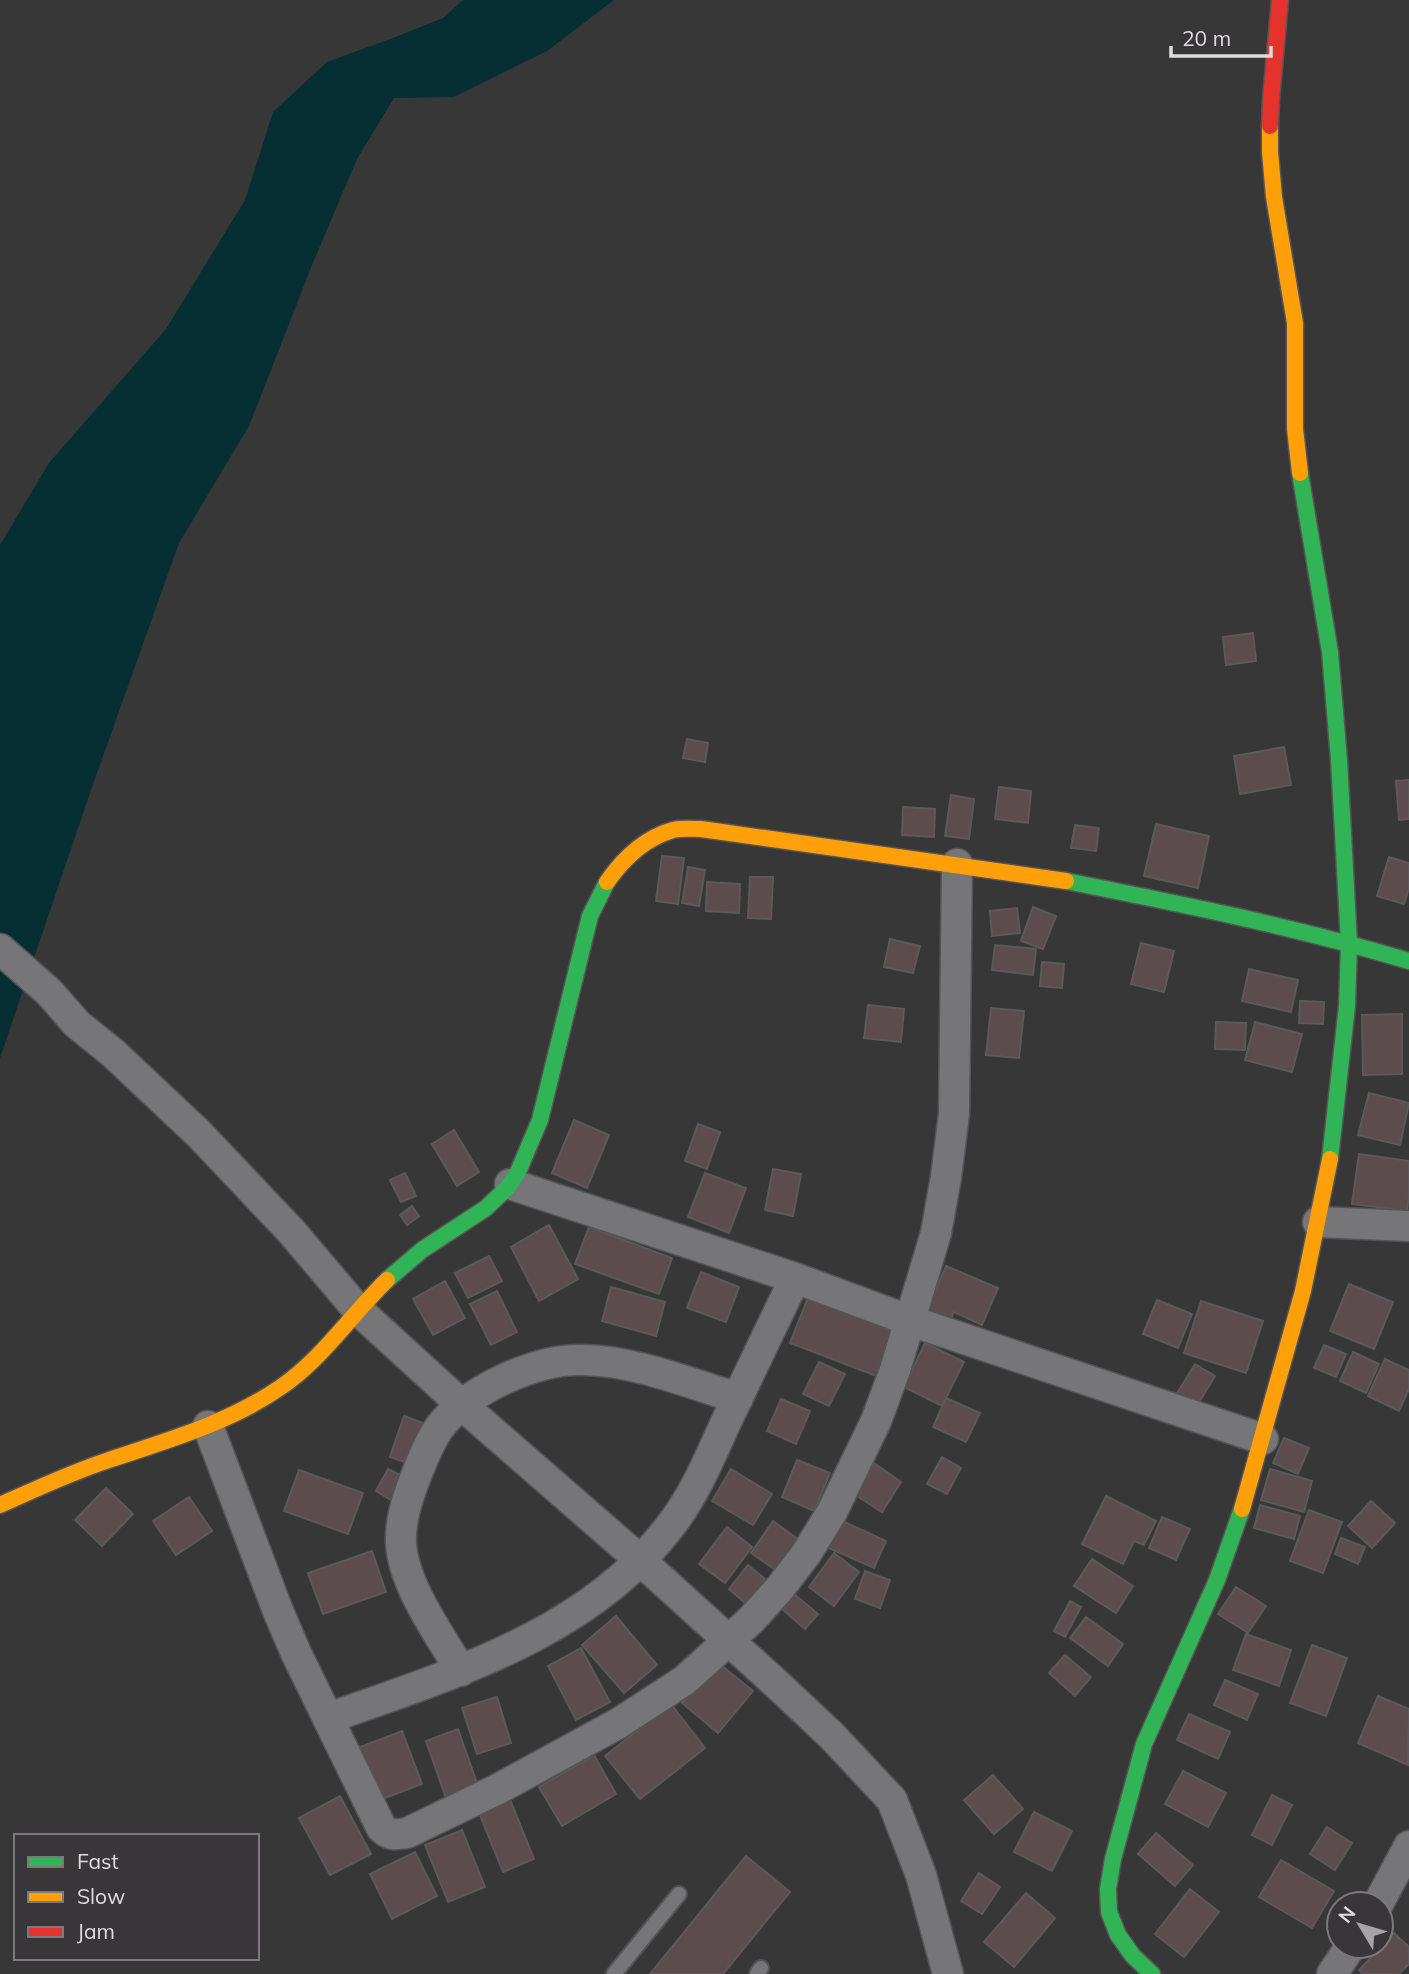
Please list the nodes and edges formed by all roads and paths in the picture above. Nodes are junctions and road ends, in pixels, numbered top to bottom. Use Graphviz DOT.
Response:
graph roads {
  1 [pos="1280,0"];
  2 [pos="957,864"];
  3 [pos="1349,943"];
  4 [pos="0,949"];
  5 [pos="1409,961"];
  6 [pos="510,1184"];
  7 [pos="1318,1222"];
  8 [pos="1409,1226"];
  9 [pos="795,1278"];
  10 [pos="358,1310"];
  11 [pos="911,1321"];
  12 [pos="738,1398"];
  13 [pos="462,1405"];
  14 [pos="208,1426"];
  15 [pos="1263,1439"];
  16 [pos="0,1505"];
  17 [pos="640,1562"];
  18 [pos="727,1641"];
  19 [pos="461,1671"];
  20 [pos="329,1718"];
  21 [pos="1409,1846"];
  22 [pos="1402,1882"];
  23 [pos="679,1894"];
  24 [pos="614,1974"];
  25 [pos="948,1974"];
  26 [pos="1152,1974"];
  1 -- 3 [label="street"];
  2 -- 3 [label="street"];
  2 -- 6 [label="street"];
  2 -- 11 [label="street"];
  3 -- 5 [label="street"];
  3 -- 7 [label="street"];
  4 -- 10 [label="street"];
  6 -- 9 [label="street"];
  6 -- 10 [label="street"];
  7 -- 8 [label="street"];
  7 -- 15 [label="street"];
  9 -- 11 [label="street"];
  9 -- 12 [label="street"];
  10 -- 13 [label="street"];
  10 -- 14 [label="street"];
  11 -- 15 [label="street"];
  11 -- 18 [label="street"];
  12 -- 13 [label="street"];
  12 -- 17 [label="street"];
  13 -- 17 [label="street"];
  13 -- 19 [label="street"];
  14 -- 16 [label="street"];
  14 -- 20 [label="street"];
  15 -- 26 [label="street"];
  17 -- 18 [label="street"];
  17 -- 19 [label="street"];
  18 -- 20 [label="street"];
  18 -- 25 [label="street"];
  19 -- 20 [label="street"];
  21 -- 22 [label="street"];
  23 -- 24 [label="lane"];
}
